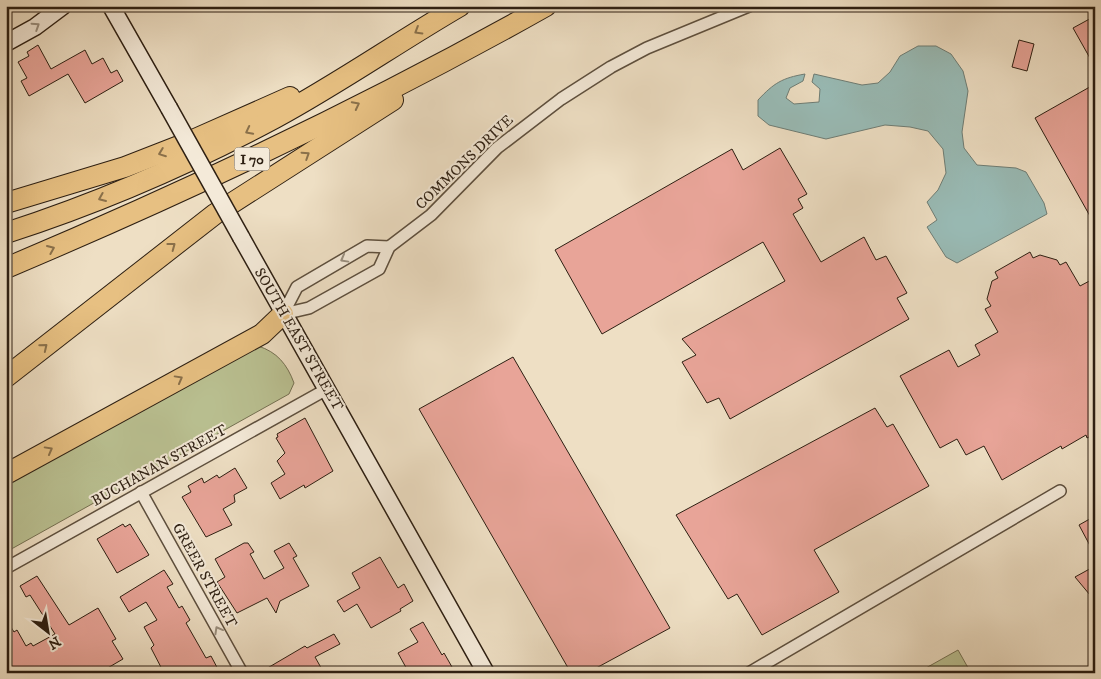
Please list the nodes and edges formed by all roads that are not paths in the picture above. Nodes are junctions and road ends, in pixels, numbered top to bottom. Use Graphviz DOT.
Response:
graph roads {
  1 [pos="63,6"];
  2 [pos="111,6"];
  3 [pos="460,6"];
  4 [pos="546,6"];
  5 [pos="749,6"];
  6 [pos="492,37"];
  7 [pos="6,43"];
  8 [pos="367,62"];
  9 [pos="6,203"];
  10 [pos="6,233"];
  11 [pos="389,247"];
  12 [pos="6,268"];
  13 [pos="284,314"];
  14 [pos="6,377"];
  15 [pos="327,389"];
  16 [pos="6,474"];
  17 [pos="1060,491"];
  18 [pos="141,492"];
  19 [pos="6,568"];
  20 [pos="242,673"];
  21 [pos="486,673"];
  22 [pos="749,673"];
  7 -- 1 [label="main road, one-way"];
  2 -- 13 [label="main road, SOUTH EAST STREET, bridge"];
  3 -- 8 [label="highway, I 70, one-way"];
  4 -- 6 [label="highway, I 70"];
  5 -- 11 [label="street, COMMONS DRIVE"];
  12 -- 6 [label="highway, I 70, one-way"];
  14 -- 6 [label="highway, one-way"];
  8 -- 9 [label="highway, one-way"];
  8 -- 10 [label="highway, I 70, one-way"];
  11 -- 13 [label="street"];
  11 -- 13 [label="street, one-way"];
  13 -- 15 [label="main road, SOUTH EAST STREET"];
  16 -- 13 [label="highway, one-way"];
  15 -- 18 [label="street, BUCHANAN STREET"];
  15 -- 21 [label="main road, SOUTH EAST STREET"];
  17 -- 22 [label="street"];
  18 -- 19 [label="street, BUCHANAN STREET"];
  20 -- 18 [label="street, GREER STREET, one-way"];
}
